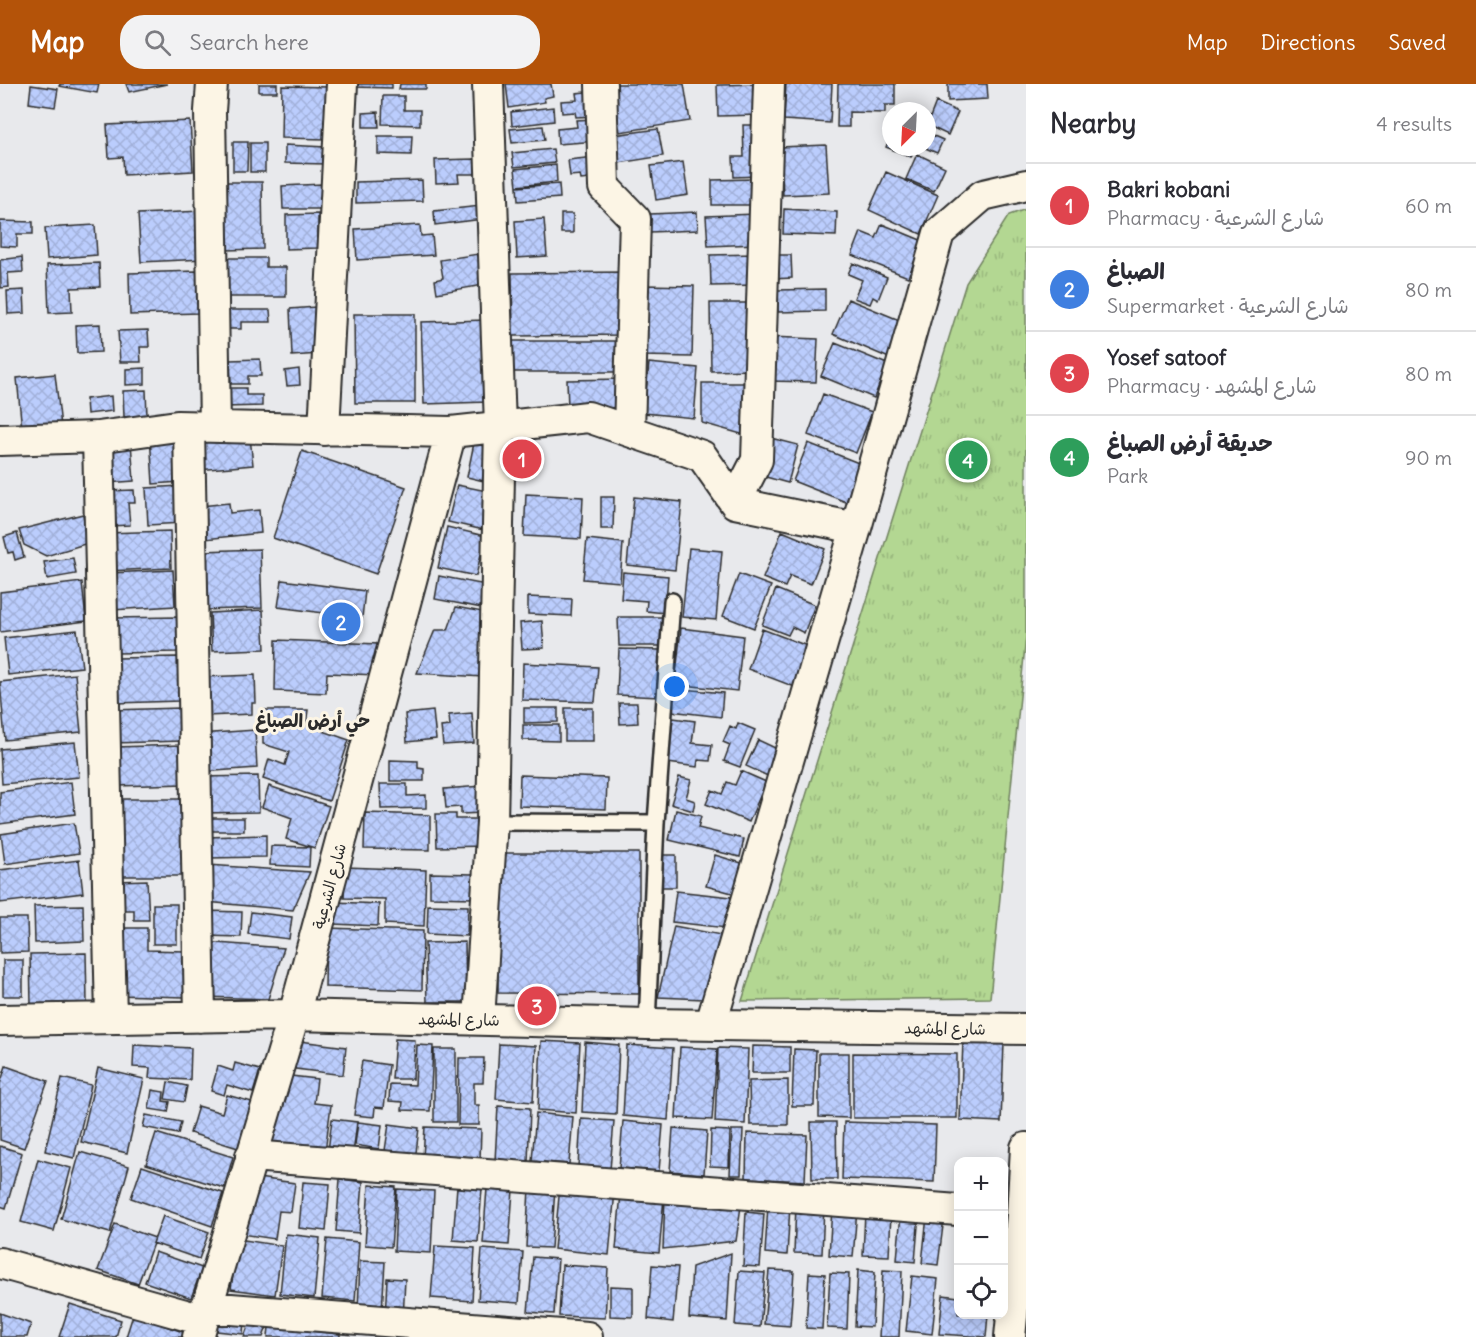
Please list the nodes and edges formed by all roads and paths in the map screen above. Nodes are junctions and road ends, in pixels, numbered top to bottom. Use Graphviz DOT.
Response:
graph roads {
  1 [pos="212,84"];
  2 [pos="342,84"];
  3 [pos="488,84"];
  4 [pos="601,84"];
  5 [pos="769,84"];
  6 [pos="1026,184"];
  7 [pos="500,426"];
  8 [pos="202,427"];
  9 [pos="324,430"];
  10 [pos="629,431"];
  11 [pos="451,432"];
  12 [pos="98,437"];
  13 [pos="0,440"];
  14 [pos="735,503"];
  15 [pos="856,528"];
  16 [pos="672,601"];
  17 [pos="492,822"];
  18 [pos="656,823"];
  19 [pos="294,1016"];
  20 [pos="200,1017"];
  21 [pos="111,1018"];
  22 [pos="479,1019"];
  23 [pos="0,1020"];
  24 [pos="647,1024"];
  25 [pos="711,1024"];
  26 [pos="1026,1029"];
  27 [pos="251,1156"];
  28 [pos="1025,1162"];
  29 [pos="954,1210"];
  30 [pos="1013,1214"];
  31 [pos="0,1263"];
  32 [pos="202,1321"];
  33 [pos="1016,1335"];
  34 [pos="587,1337"];
  1 -- 8 [label="street"];
  2 -- 9 [label="street"];
  3 -- 7 [label="street"];
  4 -- 10 [label="street"];
  5 -- 14 [label="street"];
  6 -- 15 [label="street"];
  7 -- 10 [label="street"];
  7 -- 11 [label="street"];
  7 -- 17 [label="street"];
  8 -- 9 [label="street"];
  8 -- 12 [label="street"];
  8 -- 20 [label="street"];
  9 -- 11 [label="street"];
  10 -- 14 [label="street"];
  11 -- 19 [label="street, شارع الشرعية"];
  12 -- 13 [label="street"];
  12 -- 21 [label="street"];
  14 -- 15 [label="street"];
  15 -- 25 [label="street"];
  16 -- 18 [label="lane"];
  17 -- 18 [label="lane"];
  17 -- 22 [label="street"];
  18 -- 24 [label="lane"];
  19 -- 20 [label="street, شارع المشهد"];
  19 -- 22 [label="street, شارع المشهد"];
  19 -- 27 [label="street, شارع الشرعية"];
  20 -- 21 [label="street, شارع المشهد"];
  21 -- 23 [label="street, شارع المشهد"];
  22 -- 24 [label="street, شارع المشهد"];
  24 -- 25 [label="street, شارع المشهد"];
  25 -- 26 [label="street, شارع المشهد"];
  27 -- 29 [label="street"];
  27 -- 32 [label="street, شارع الشرعية"];
  28 -- 30 [label="street"];
  30 -- 33 [label="street"];
  31 -- 32 [label="street"];
  32 -- 34 [label="street"];
}
